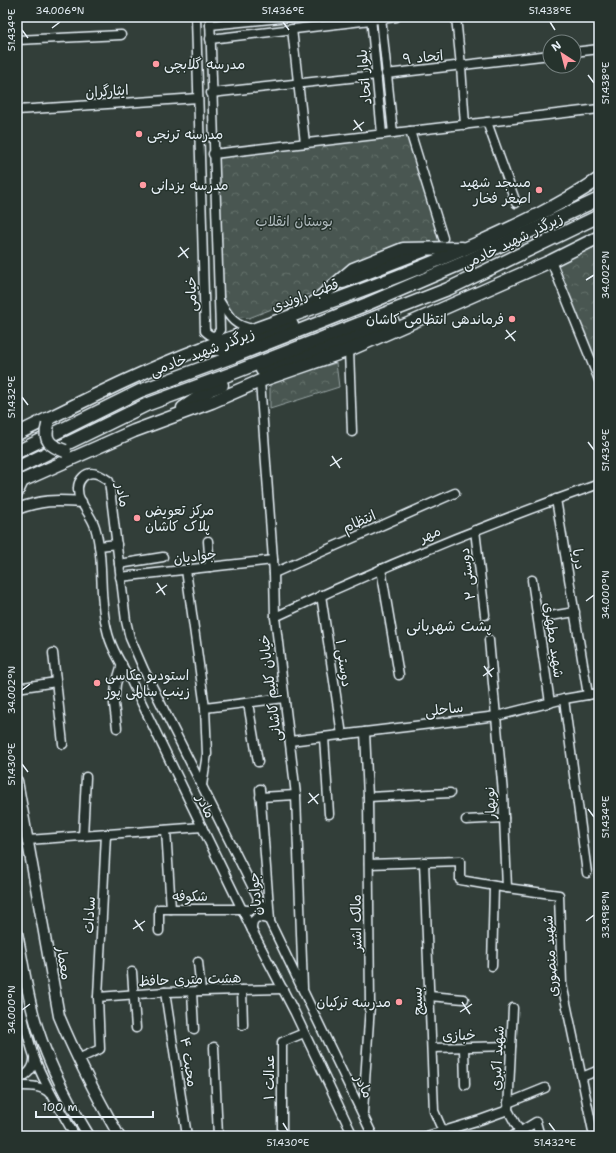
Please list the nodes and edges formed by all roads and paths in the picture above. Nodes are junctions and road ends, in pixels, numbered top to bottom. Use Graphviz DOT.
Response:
graph roads {
  1 [pos="196,17"];
  2 [pos="291,17"];
  3 [pos="396,17"];
  4 [pos="456,17"];
  5 [pos="371,18"];
  6 [pos="381,18"];
  7 [pos="210,21"];
  8 [pos="220,24"];
  9 [pos="292,29"];
  10 [pos="121,35"];
  11 [pos="220,37"];
  12 [pos="210,38"];
  13 [pos="17,40"];
  14 [pos="599,49"];
  15 [pos="582,51"];
  16 [pos="542,56"];
  17 [pos="462,66"];
  18 [pos="386,74"];
  19 [pos="376,76"];
  20 [pos="298,84"];
  21 [pos="211,93"];
  22 [pos="198,98"];
  23 [pos="599,109"];
  24 [pos="17,110"];
  25 [pos="487,122"];
  26 [pos="465,125"];
  27 [pos="410,131"];
  28 [pos="393,133"];
  29 [pos="382,134"];
  30 [pos="305,143"];
  31 [pos="213,154"];
  32 [pos="599,179"];
  33 [pos="591,197"];
  34 [pos="516,203"];
  35 [pos="599,216"];
  36 [pos="599,237"];
  37 [pos="443,238"];
  38 [pos="467,247"];
  39 [pos="550,261"];
  40 [pos="427,278"];
  41 [pos="448,289"];
  42 [pos="219,300"];
  43 [pos="303,312"];
  44 [pos="256,329"];
  45 [pos="201,349"];
  46 [pos="349,350"];
  47 [pos="597,371"];
  48 [pos="599,380"];
  49 [pos="260,381"];
  50 [pos="62,411"];
  51 [pos="171,417"];
  52 [pos="19,431"];
  53 [pos="134,431"];
  54 [pos="352,432"];
  55 [pos="17,452"];
  56 [pos="17,468"];
  57 [pos="20,481"];
  58 [pos="599,484"];
  59 [pos="455,493"];
  60 [pos="17,494"];
  61 [pos="556,499"];
  62 [pos="81,502"];
  63 [pos="17,509"];
  64 [pos="475,530"];
  65 [pos="208,541"];
  66 [pos="117,544"];
  67 [pos="99,546"];
  68 [pos="163,557"];
  69 [pos="272,560"];
  70 [pos="119,564"];
  71 [pos="210,567"];
  72 [pos="381,569"];
  73 [pos="186,570"];
  74 [pos="274,573"];
  75 [pos="120,577"];
  76 [pos="532,580"];
  77 [pos="322,595"];
  78 [pos="575,612"];
  79 [pos="485,615"];
  80 [pos="275,616"];
  81 [pos="538,618"];
  82 [pos="489,640"];
  83 [pos="53,654"];
  84 [pos="122,664"];
  85 [pos="399,675"];
  86 [pos="56,682"];
  87 [pos="17,688"];
  88 [pos="599,693"];
  89 [pos="588,695"];
  90 [pos="284,698"];
  91 [pos="564,699"];
  92 [pos="248,703"];
  93 [pos="550,703"];
  94 [pos="204,708"];
  95 [pos="497,716"];
  96 [pos="118,728"];
  97 [pos="366,732"];
  98 [pos="342,735"];
  99 [pos="324,737"];
  100 [pos="290,741"];
  101 [pos="63,744"];
  102 [pos="258,762"];
  103 [pos="86,776"];
  104 [pos="17,781"];
  105 [pos="202,785"];
  106 [pos="450,793"];
  107 [pos="296,795"];
  108 [pos="368,797"];
  109 [pos="330,814"];
  110 [pos="504,818"];
  111 [pos="466,820"];
  112 [pos="202,827"];
  113 [pos="166,830"];
  114 [pos="106,834"];
  115 [pos="83,836"];
  116 [pos="28,840"];
  117 [pos="424,862"];
  118 [pos="369,864"];
  119 [pos="587,873"];
  120 [pos="494,886"];
  121 [pos="507,888"];
  122 [pos="258,898"];
  123 [pos="172,909"];
  124 [pos="242,909"];
  125 [pos="269,922"];
  126 [pos="252,930"];
  127 [pos="159,931"];
  128 [pos="17,933"];
  129 [pos="19,950"];
  130 [pos="198,962"];
  131 [pos="492,966"];
  132 [pos="132,972"];
  133 [pos="17,990"];
  134 [pos="242,990"];
  135 [pos="283,990"];
  136 [pos="165,992"];
  137 [pos="196,992"];
  138 [pos="304,993"];
  139 [pos="134,994"];
  140 [pos="429,996"];
  141 [pos="98,997"];
  142 [pos="464,999"];
  143 [pos="513,1008"];
  144 [pos="19,1012"];
  145 [pos="243,1025"];
  146 [pos="136,1028"];
  147 [pos="194,1029"];
  148 [pos="304,1033"];
  149 [pos="214,1046"];
  150 [pos="511,1046"];
  151 [pos="432,1048"];
  152 [pos="464,1048"];
  153 [pos="34,1058"];
  154 [pos="78,1059"];
  155 [pos="599,1070"];
  156 [pos="582,1077"];
  157 [pos="17,1081"];
  158 [pos="465,1085"];
  159 [pos="17,1086"];
  160 [pos="545,1088"];
  161 [pos="54,1099"];
  162 [pos="508,1106"];
  163 [pos="362,1113"];
  164 [pos="444,1133"];
  165 [pos="517,1134"];
  166 [pos="75,1136"];
  167 [pos="88,1136"];
  168 [pos="119,1136"];
  169 [pos="188,1136"];
  170 [pos="218,1136"];
  171 [pos="282,1136"];
  172 [pos="353,1136"];
  173 [pos="373,1136"];
  174 [pos="427,1136"];
  175 [pos="540,1136"];
  176 [pos="594,1136"];
  1 -- 22 [label="street, خیامی"];
  2 -- 8 [label="street"];
  3 -- 6 [label="street"];
  4 -- 17 [label="street"];
  5 -- 6 [label="street"];
  5 -- 9 [label="street"];
  5 -- 19 [label="street, بلوار اتحاد"];
  6 -- 18 [label="street, بلوار اتحاد"];
  7 -- 8 [label="street"];
  7 -- 12 [label="street, خیامی"];
  8 -- 11 [label="street"];
  9 -- 11 [label="street"];
  9 -- 20 [label="street"];
  10 -- 13 [label="street"];
  11 -- 12 [label="street"];
  12 -- 21 [label="street, خیامی"];
  14 -- 15 [label="street"];
  16 -- 17 [label="street, اتحاد ۹"];
  17 -- 18 [label="street, اتحاد ۹"];
  17 -- 26 [label="street"];
  18 -- 28 [label="street, بلوار اتحاد"];
  19 -- 20 [label="street"];
  19 -- 29 [label="street, بلوار اتحاد"];
  20 -- 21 [label="street"];
  20 -- 30 [label="street"];
  21 -- 31 [label="street, خیامی"];
  22 -- 24 [label="street, ایثارگران"];
  22 -- 42 [label="street, خیامی"];
  23 -- 25 [label="street"];
  25 -- 26 [label="street"];
  25 -- 34 [label="street"];
  26 -- 27 [label="street"];
  27 -- 28 [label="street"];
  27 -- 37 [label="street"];
  28 -- 29 [label="street"];
  29 -- 30 [label="street"];
  30 -- 31 [label="street"];
  31 -- 42 [label="street, خیامی"];
  32 -- 33 [label="highway, قطب راوندی"];
  33 -- 38 [label="highway, قطب راوندی"];
  33 -- 40 [label="highway, زیرگذر شهید خادمی"];
  35 -- 41 [label="highway, زیرگذر شهید خادمی"];
  36 -- 39 [label="highway"];
  38 -- 43 [label="highway, قطب راوندی"];
  38 -- 43 [label="highway"];
  39 -- 46 [label="highway"];
  39 -- 47 [label="street"];
  40 -- 45 [label="highway"];
  40 -- 55 [label="highway, زیرگذر شهید خادمی"];
  41 -- 51 [label="highway"];
  41 -- 56 [label="highway, زیرگذر شهید خادمی"];
  42 -- 44 [label="street"];
  43 -- 44 [label="highway, قطب راوندی"];
  44 -- 45 [label="highway, قطب راوندی"];
  45 -- 50 [label="highway, قطب راوندی"];
  46 -- 49 [label="highway"];
  46 -- 54 [label="street"];
  47 -- 48 [label="street"];
  49 -- 51 [label="highway"];
  49 -- 69 [label="street, خیابان کلیم کاشانی"];
  50 -- 52 [label="highway, قطب راوندی"];
  50 -- 53 [label="highway, bridge"];
  51 -- 53 [label="highway"];
  53 -- 57 [label="highway"];
  57 -- 60 [label="main road"];
  58 -- 61 [label="street, مهر"];
  59 -- 74 [label="street, انتظام"];
  61 -- 64 [label="street, مهر"];
  61 -- 78 [label="street, دریا"];
  62 -- 63 [label="main road"];
  62 -- 66 [label="street, مادر"];
  62 -- 67 [label="street, مادر"];
  64 -- 72 [label="street, مهر"];
  64 -- 79 [label="street, دوستی ۲"];
  65 -- 71 [label="street"];
  66 -- 67 [label="street"];
  66 -- 70 [label="street, مادر"];
  67 -- 84 [label="street, مادر"];
  68 -- 70 [label="street"];
  69 -- 71 [label="street, جوادیان"];
  69 -- 74 [label="street, خیابان کلیم کاشانی"];
  70 -- 75 [label="street, مادر"];
  71 -- 73 [label="street, جوادیان"];
  72 -- 77 [label="street, مهر"];
  72 -- 85 [label="street"];
  73 -- 75 [label="street, جوادیان"];
  73 -- 94 [label="street"];
  74 -- 80 [label="street, خیابان کلیم کاشانی"];
  75 -- 105 [label="street, مادر"];
  76 -- 81 [label="street, شهید مطهری"];
  77 -- 80 [label="street, مهر"];
  77 -- 98 [label="street, دوستی ۱"];
  78 -- 81 [label="street"];
  78 -- 89 [label="street, دریا"];
  80 -- 90 [label="street, خیابان کلیم کاشانی"];
  81 -- 93 [label="street, شهید مطهری"];
  82 -- 95 [label="street, نوبهار"];
  83 -- 86 [label="street"];
  84 -- 96 [label="street"];
  84 -- 112 [label="street, مادر"];
  86 -- 87 [label="street"];
  86 -- 101 [label="street"];
  88 -- 89 [label="street, ساحلی"];
  89 -- 91 [label="street, ساحلی"];
  90 -- 92 [label="street"];
  90 -- 100 [label="street, خیابان کلیم کاشانی"];
  91 -- 93 [label="street, ساحلی"];
  91 -- 119 [label="street"];
  92 -- 94 [label="street"];
  92 -- 102 [label="street"];
  93 -- 95 [label="street, ساحلی"];
  94 -- 105 [label="street"];
  95 -- 97 [label="street, ساحلی"];
  95 -- 110 [label="street, نوبهار"];
  97 -- 98 [label="street, ساحلی"];
  97 -- 108 [label="street, مالک اشتر"];
  98 -- 99 [label="street, ساحلی"];
  99 -- 100 [label="street, ساحلی"];
  99 -- 109 [label="street"];
  100 -- 107 [label="street, خیابان کلیم کاشانی"];
  103 -- 115 [label="street"];
  104 -- 116 [label="main road, معمار"];
  105 -- 122 [label="street, مادر"];
  106 -- 108 [label="street"];
  107 -- 125 [label="street, جوادیان"];
  107 -- 138 [label="street, خیابان کلیم کاشانی"];
  108 -- 118 [label="street, مالک اشتر"];
  110 -- 111 [label="street"];
  110 -- 121 [label="street, نوبهار"];
  112 -- 113 [label="street"];
  112 -- 124 [label="street, مادر"];
  113 -- 114 [label="street"];
  113 -- 123 [label="street"];
  114 -- 115 [label="street"];
  114 -- 141 [label="street, سادات"];
  115 -- 116 [label="street"];
  116 -- 154 [label="main road, معمار"];
  117 -- 118 [label="street"];
  117 -- 120 [label="street"];
  117 -- 140 [label="street, بسیج"];
  118 -- 163 [label="street, مالک اشتر"];
  120 -- 121 [label="street"];
  120 -- 131 [label="street"];
  121 -- 156 [label="street, شهید منصوری"];
  122 -- 124 [label="street"];
  122 -- 125 [label="street, مادر"];
  123 -- 124 [label="street, شکوفه"];
  123 -- 127 [label="street, شکوفه"];
  124 -- 126 [label="street, مادر"];
  125 -- 126 [label="street"];
  125 -- 138 [label="street, مادر"];
  126 -- 135 [label="street, مادر"];
  128 -- 129 [label="main road"];
  129 -- 167 [label="main road"];
  130 -- 137 [label="street"];
  132 -- 139 [label="street"];
  133 -- 144 [label="street"];
  134 -- 135 [label="street, هشت متری حافظ"];
  134 -- 137 [label="street, هشت متری حافظ"];
  134 -- 145 [label="street"];
  135 -- 148 [label="street, مادر"];
  136 -- 137 [label="street, هشت متری حافظ"];
  136 -- 139 [label="street, هشت متری حافظ"];
  136 -- 169 [label="street, محبت ۴"];
  137 -- 147 [label="street"];
  138 -- 163 [label="street, مادر"];
  139 -- 141 [label="street, هشت متری حافظ"];
  139 -- 146 [label="street"];
  140 -- 142 [label="street"];
  140 -- 151 [label="street, بسیج"];
  141 -- 154 [label="street, سادات"];
  143 -- 150 [label="street, شهید اکبری"];
  144 -- 153 [label="street"];
  148 -- 171 [label="street, عدالت ۱"];
  148 -- 172 [label="street, مادر"];
  149 -- 170 [label="street"];
  150 -- 152 [label="street, خبازی"];
  150 -- 162 [label="street, شهید اکبری"];
  151 -- 152 [label="street, خبازی"];
  151 -- 164 [label="street, بسیج"];
  152 -- 158 [label="street"];
  153 -- 157 [label="street"];
  153 -- 161 [label="street"];
  154 -- 168 [label="main road, معمار"];
  155 -- 156 [label="street"];
  156 -- 176 [label="street, شهید منصوری"];
  159 -- 161 [label="street"];
  160 -- 162 [label="street"];
  161 -- 166 [label="street"];
  162 -- 164 [label="street, شهید اکبری"];
  162 -- 165 [label="street, شهید اکبری"];
  163 -- 173 [label="street, مادر"];
  164 -- 174 [label="street, شهید اکبری"];
  165 -- 175 [label="street"];
}
